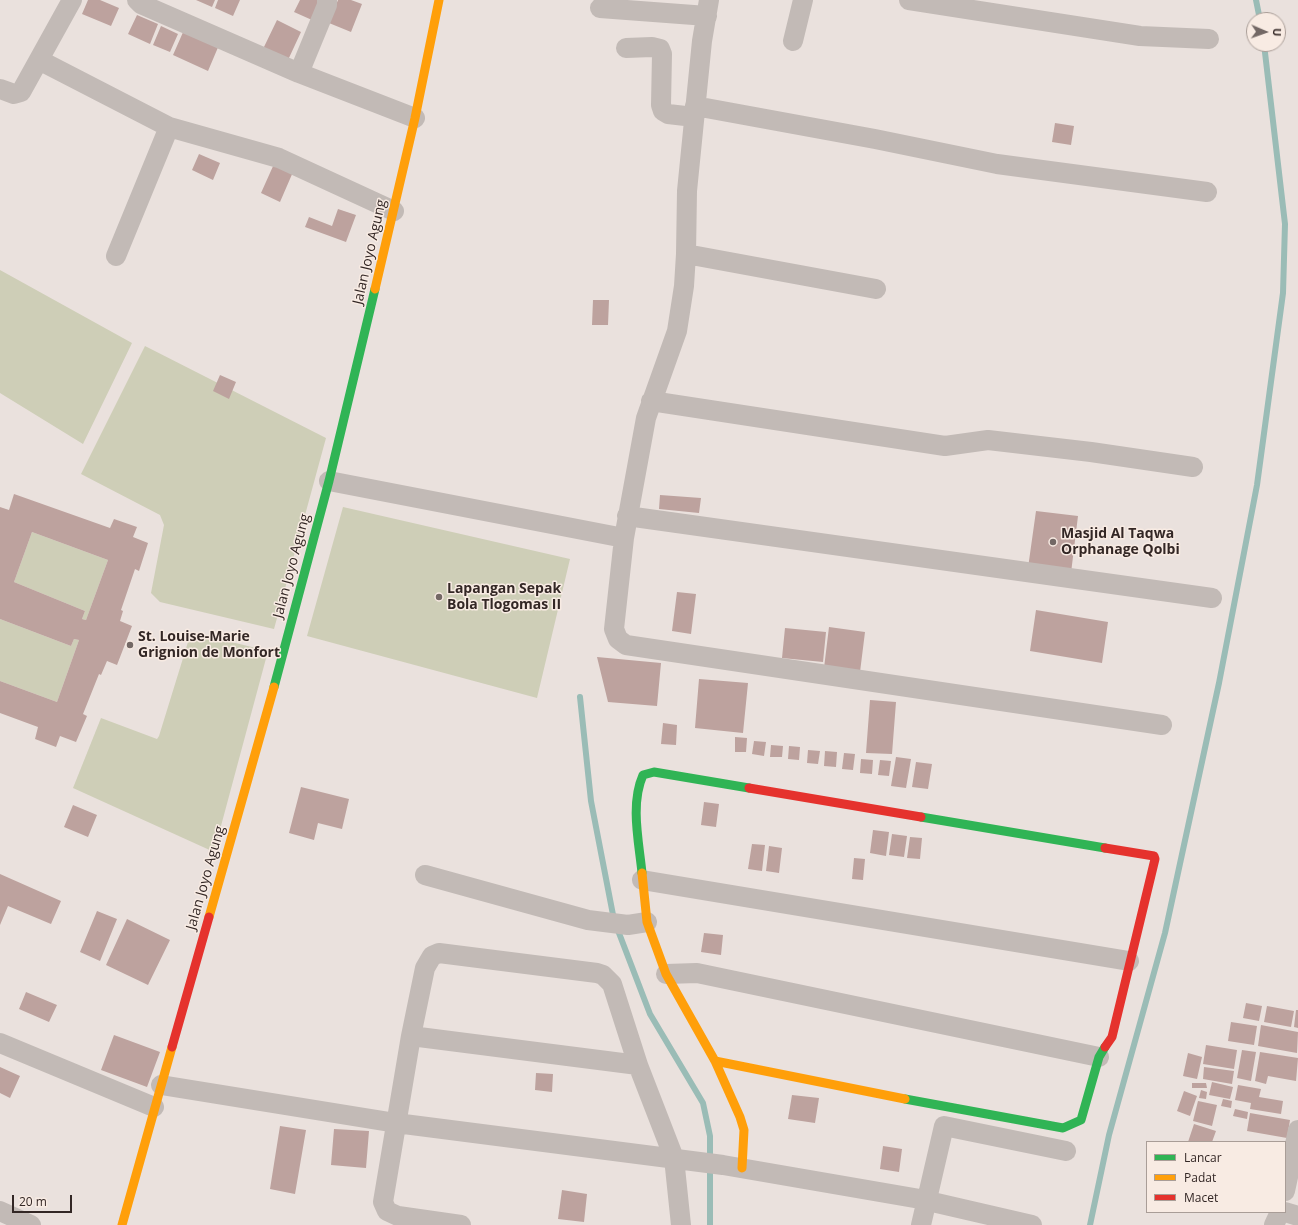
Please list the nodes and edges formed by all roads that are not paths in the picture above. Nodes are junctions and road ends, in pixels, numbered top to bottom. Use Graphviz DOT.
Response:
graph roads {
  1 [pos="72,0"];
  2 [pos="138,0"];
  3 [pos="327,0"];
  4 [pos="439,0"];
  5 [pos="803,0"];
  6 [pos="909,0"];
  7 [pos="600,8"];
  8 [pos="708,8"];
  9 [pos="1209,39"];
  10 [pos="793,41"];
  11 [pos="626,48"];
  12 [pos="39,60"];
  13 [pos="299,73"];
  14 [pos="0,89"];
  15 [pos="695,112"];
  16 [pos="415,118"];
  17 [pos="170,127"];
  18 [pos="1207,192"];
  19 [pos="394,211"];
  20 [pos="686,254"];
  21 [pos="116,256"];
  22 [pos="876,289"];
  23 [pos="652,401"];
  24 [pos="1193,467"];
  25 [pos="329,481"];
  26 [pos="627,516"];
  27 [pos="624,538"];
  28 [pos="1212,598"];
  29 [pos="1162,725"];
  30 [pos="425,875"];
  31 [pos="642,880"];
  32 [pos="647,922"];
  33 [pos="1129,961"];
  34 [pos="666,974"];
  35 [pos="411,1036"];
  36 [pos="0,1043"];
  37 [pos="1099,1057"];
  38 [pos="715,1061"];
  39 [pos="638,1066"];
  40 [pos="161,1085"];
  41 [pos="154,1107"];
  42 [pos="396,1122"];
  43 [pos="1298,1130"];
  44 [pos="1066,1151"];
  45 [pos="674,1158"];
  46 [pos="732,1166"];
  47 [pos="1286,1186"];
  48 [pos="924,1200"];
  49 [pos="0,1211"];
  50 [pos="1286,1212"];
  51 [pos="1280,1213"];
  52 [pos="1298,1216"];
  53 [pos="31,1225"];
  54 [pos="122,1225"];
  55 [pos="461,1225"];
  56 [pos="681,1225"];
  57 [pos="921,1225"];
  58 [pos="1032,1225"];
  59 [pos="1274,1225"];
  1 -- 12 [label="street"];
  2 -- 13 [label="street"];
  3 -- 13 [label="street"];
  4 -- 16 [label="street, Jalan Joyo Agung"];
  5 -- 10 [label="street"];
  6 -- 9 [label="street"];
  7 -- 8 [label="street"];
  8 -- 15 [label="street"];
  11 -- 15 [label="street"];
  12 -- 14 [label="street"];
  12 -- 17 [label="street"];
  13 -- 16 [label="street"];
  15 -- 18 [label="street"];
  15 -- 20 [label="street"];
  16 -- 19 [label="street, Jalan Joyo Agung"];
  17 -- 19 [label="street"];
  17 -- 21 [label="street"];
  19 -- 25 [label="street, Jalan Joyo Agung"];
  20 -- 22 [label="street"];
  20 -- 23 [label="street"];
  23 -- 24 [label="street"];
  23 -- 26 [label="street"];
  25 -- 27 [label="street"];
  25 -- 40 [label="street, Jalan Joyo Agung"];
  26 -- 27 [label="street"];
  26 -- 28 [label="street"];
  27 -- 29 [label="street"];
  30 -- 32 [label="street"];
  31 -- 32 [label="street"];
  31 -- 33 [label="street"];
  31 -- 33 [label="street"];
  32 -- 34 [label="street"];
  33 -- 37 [label="street"];
  34 -- 37 [label="street"];
  34 -- 38 [label="street"];
  35 -- 39 [label="street"];
  35 -- 39 [label="street"];
  35 -- 42 [label="street"];
  36 -- 41 [label="street"];
  37 -- 38 [label="street"];
  38 -- 46 [label="street"];
  39 -- 45 [label="street"];
  40 -- 41 [label="street, Jalan Joyo Agung"];
  40 -- 42 [label="street"];
  41 -- 54 [label="street, Jalan Joyo Agung"];
  42 -- 45 [label="street"];
  42 -- 55 [label="street"];
  43 -- 47 [label="street"];
  44 -- 48 [label="street"];
  45 -- 46 [label="street"];
  45 -- 56 [label="street"];
  46 -- 48 [label="street"];
  48 -- 57 [label="street"];
  48 -- 58 [label="street"];
  49 -- 53 [label="street"];
  50 -- 52 [label="street"];
  51 -- 59 [label="street"];
}
